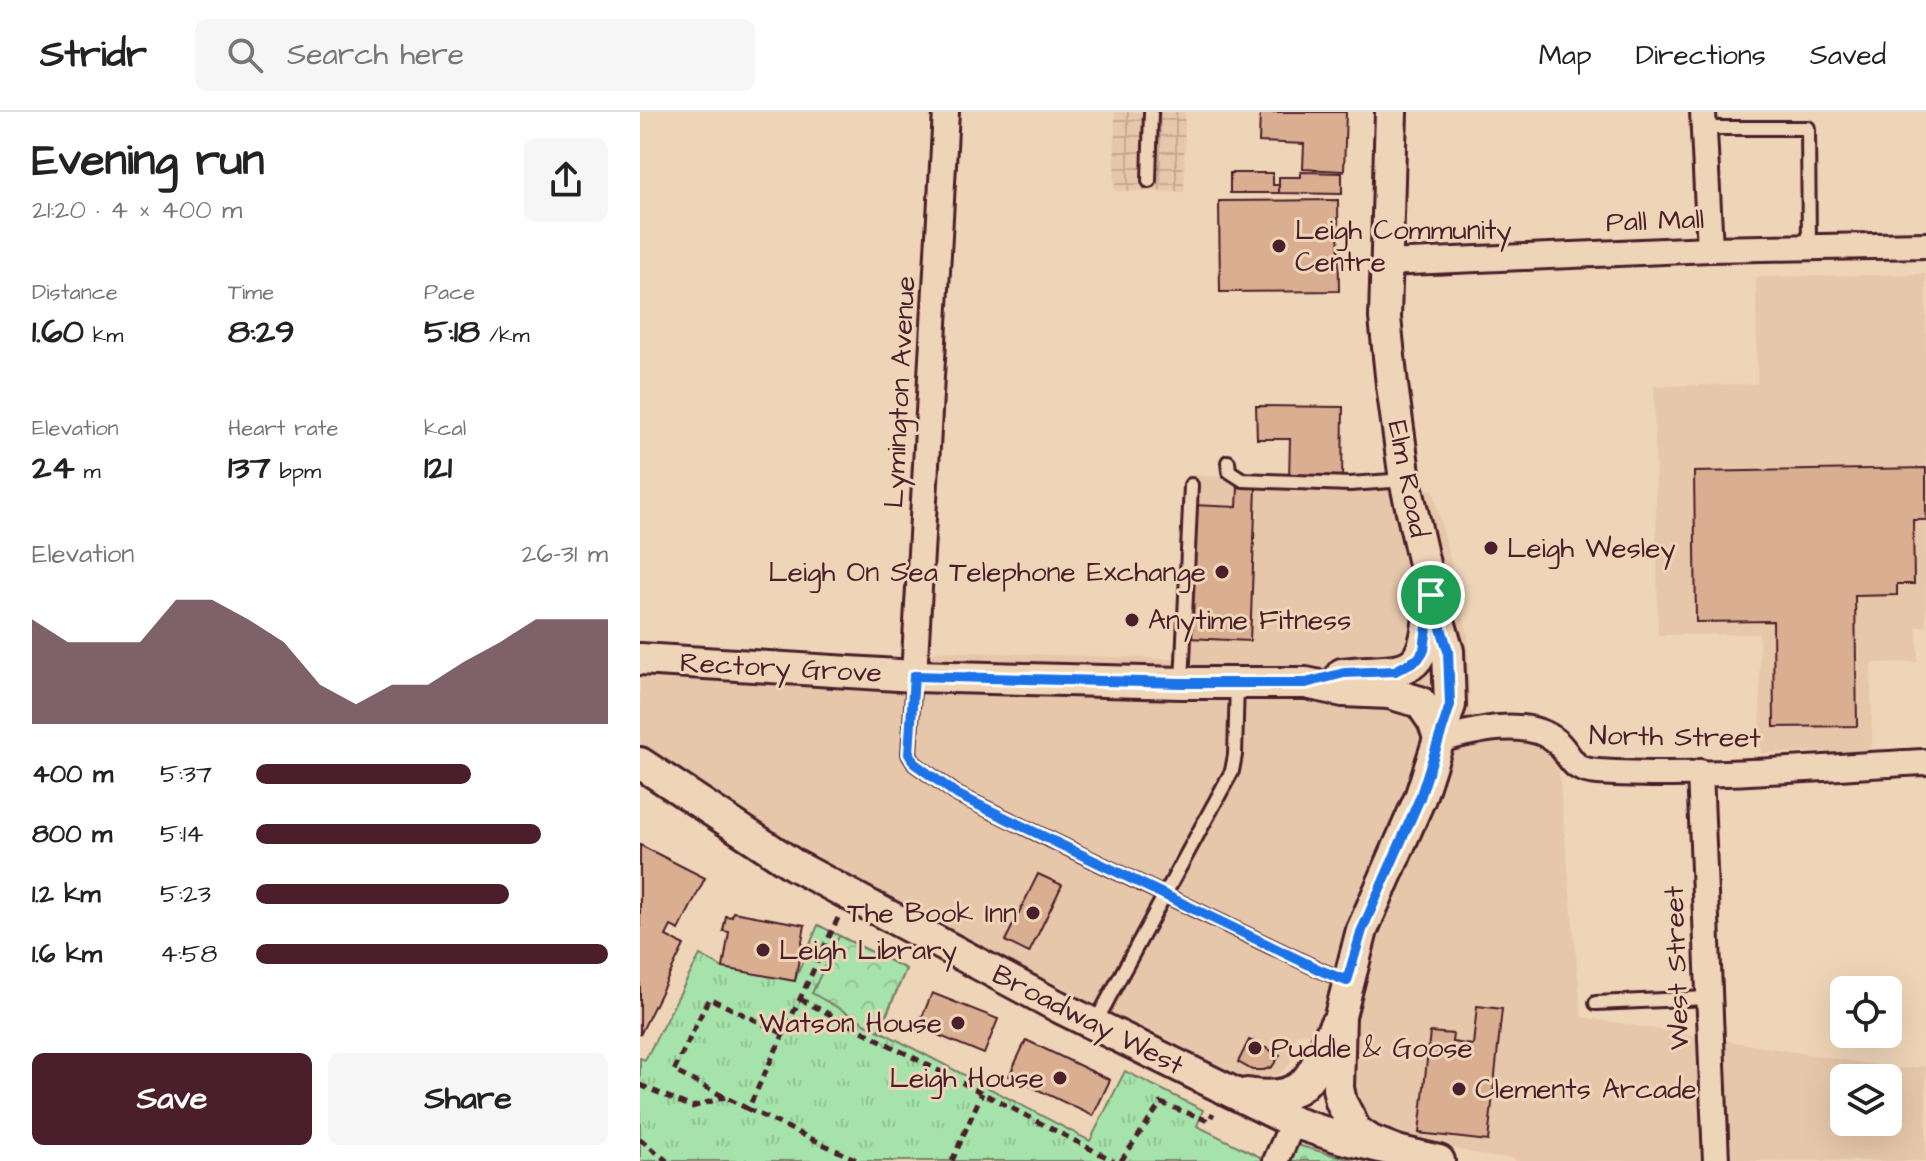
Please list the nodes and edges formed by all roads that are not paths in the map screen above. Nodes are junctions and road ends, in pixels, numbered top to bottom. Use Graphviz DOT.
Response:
graph roads {
  1 [pos="946,112"];
  2 [pos="1151,112"];
  3 [pos="1391,112"];
  4 [pos="1704,120"];
  5 [pos="1149,181"];
  6 [pos="1926,245"];
  7 [pos="1809,247"];
  8 [pos="1710,249"];
  9 [pos="1386,263"];
  10 [pos="1228,462"];
  11 [pos="1405,480"];
  12 [pos="1191,485"];
  13 [pos="1431,595"];
  14 [pos="640,659"];
  15 [pos="914,676"];
  16 [pos="1182,683"];
  17 [pos="1237,683"];
  18 [pos="1306,683"];
  19 [pos="1440,740"];
  20 [pos="1926,762"];
  21 [pos="640,763"];
  22 [pos="1700,772"];
  23 [pos="1165,894"];
  24 [pos="1347,981"];
  25 [pos="1708,998"];
  26 [pos="1596,1003"];
  27 [pos="1340,1016"];
  28 [pos="1094,1025"];
  29 [pos="1227,1089"];
  30 [pos="1293,1122"];
  31 [pos="1397,1151"];
  32 [pos="1276,1161"];
  33 [pos="1439,1161"];
  34 [pos="1716,1161"];
  1 -- 15 [label="street, Lymington Avenue"];
  2 -- 5 [label="lane"];
  3 -- 9 [label="street, Elm Road"];
  4 -- 7 [label="lane"];
  4 -- 8 [label="street"];
  6 -- 7 [label="street, Pall Mall"];
  7 -- 8 [label="street, Pall Mall"];
  8 -- 9 [label="street, Pall Mall"];
  9 -- 11 [label="street, Elm Road"];
  10 -- 11 [label="lane"];
  11 -- 13 [label="street, Elm Road"];
  12 -- 16 [label="lane"];
  13 -- 18 [label="street, Rectory Grove"];
  13 -- 19 [label="street, Elm Road"];
  14 -- 15 [label="street, Rectory Grove"];
  15 -- 16 [label="street, Rectory Grove"];
  15 -- 23 [label="lane"];
  16 -- 17 [label="street, Rectory Grove"];
  17 -- 18 [label="street, Rectory Grove"];
  17 -- 23 [label="lane"];
  18 -- 19 [label="street, Rectory Grove"];
  19 -- 22 [label="street, North Street"];
  19 -- 24 [label="street, Elm Road"];
  20 -- 22 [label="street, North Street"];
  21 -- 28 [label="street, Broadway West"];
  22 -- 25 [label="street, West Street"];
  23 -- 24 [label="lane"];
  23 -- 28 [label="lane"];
  24 -- 27 [label="street, Elm Road"];
  25 -- 26 [label="lane"];
  25 -- 34 [label="street, West Street"];
  27 -- 29 [label="street, Elm Road"];
  27 -- 31 [label="street, Elm Road"];
  28 -- 29 [label="street, Broadway West"];
  29 -- 30 [label="street, Broadway West"];
  30 -- 31 [label="street, Broadway West"];
  30 -- 32 [label="street"];
  31 -- 33 [label="street"];
}
